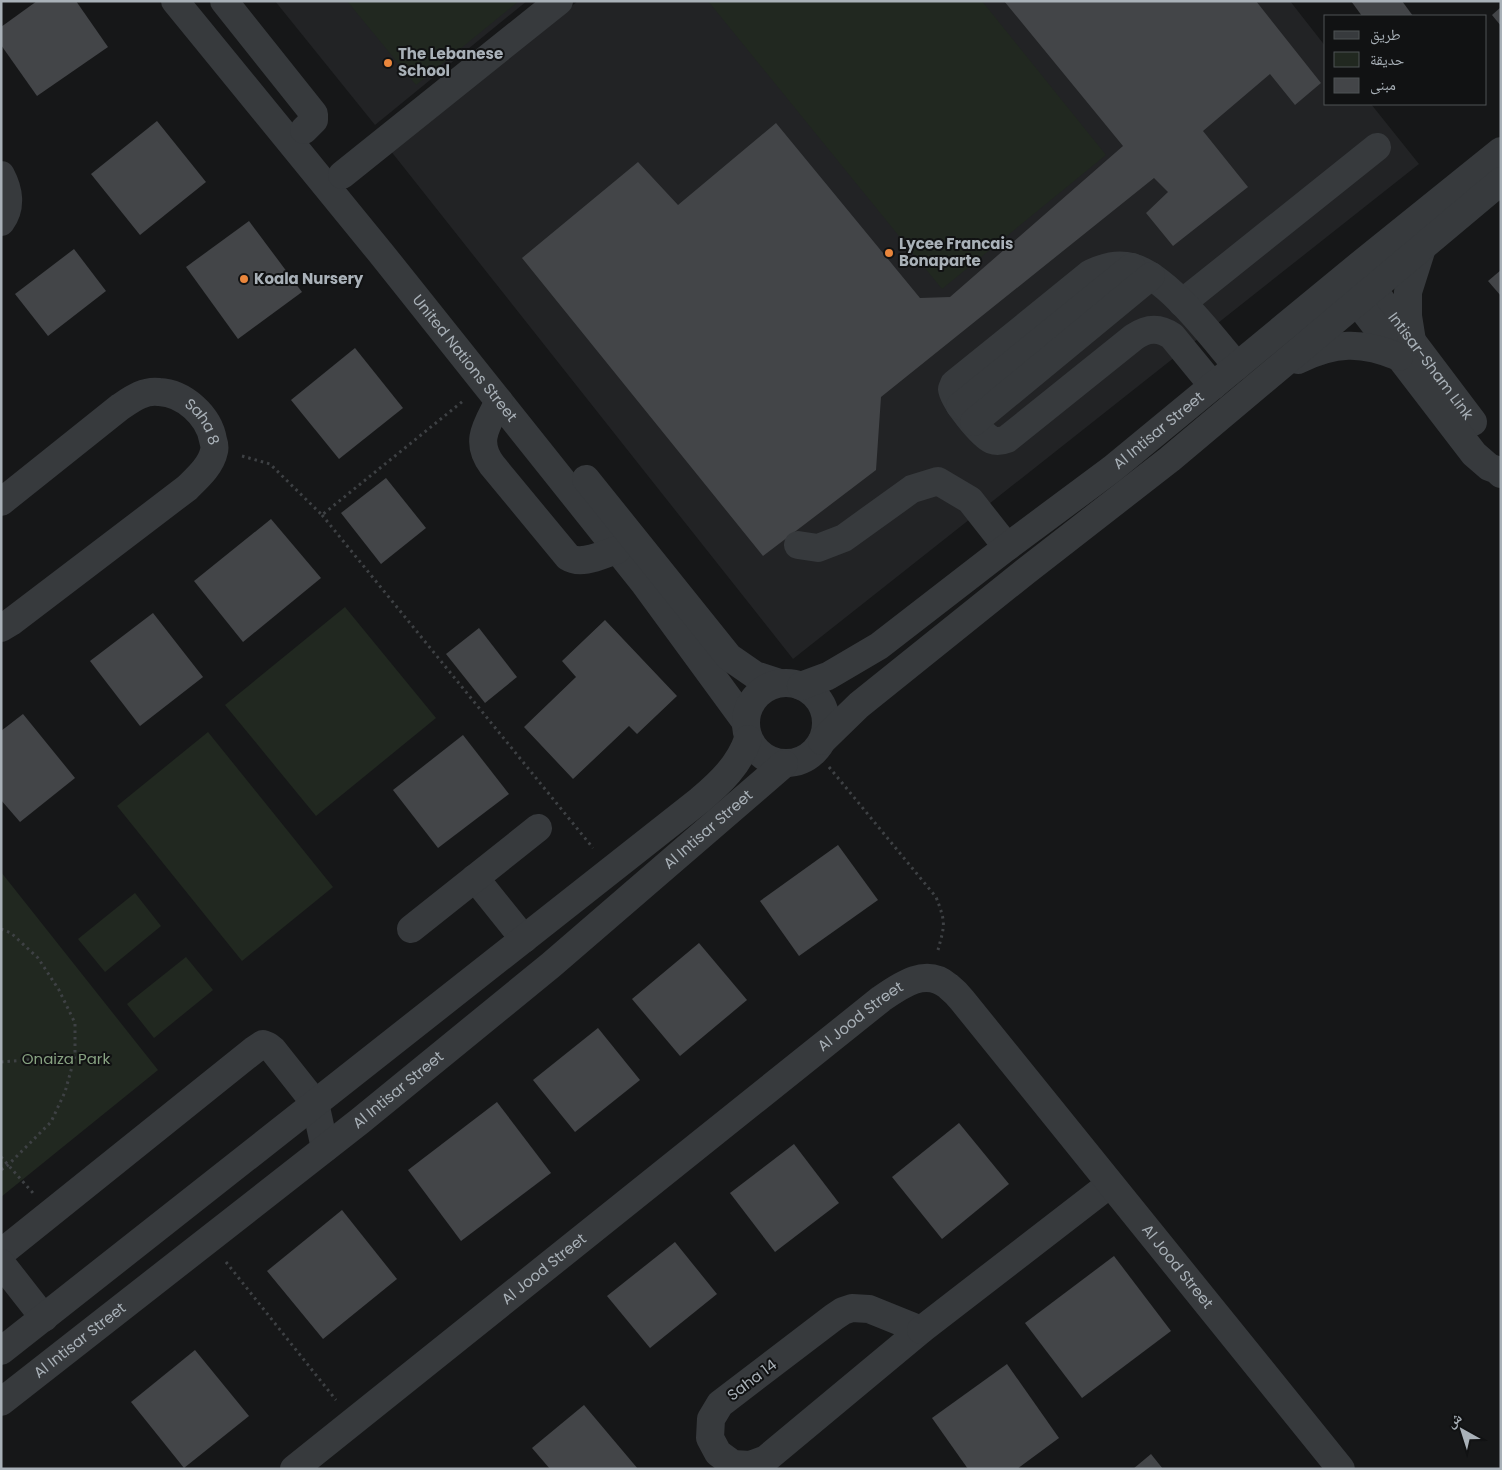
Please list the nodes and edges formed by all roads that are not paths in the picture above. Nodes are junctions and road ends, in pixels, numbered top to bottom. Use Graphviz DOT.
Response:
graph roads {
  1 [pos="175,1"];
  2 [pos="200,1"];
  3 [pos="224,1"];
  4 [pos="559,1"];
  5 [pos="304,130"];
  6 [pos="1377,147"];
  7 [pos="1501,151"];
  8 [pos="1,175"];
  9 [pos="342,175"];
  10 [pos="1501,180"];
  11 [pos="1,222"];
  12 [pos="1422,248"];
  13 [pos="1356,284"];
  14 [pos="1182,303"];
  15 [pos="1406,349"];
  16 [pos="1237,366"];
  17 [pos="1270,374"];
  18 [pos="1213,386"];
  19 [pos="492,392"];
  20 [pos="1500,470"];
  21 [pos="1,502"];
  22 [pos="798,545"];
  23 [pos="1007,547"];
  24 [pos="618,550"];
  25 [pos="1,628"];
  26 [pos="790,685"];
  27 [pos="747,730"];
  28 [pos="818,746"];
  29 [pos="784,764"];
  30 [pos="538,828"];
  31 [pos="475,878"];
  32 [pos="411,930"];
  33 [pos="524,939"];
  34 [pos="315,1104"];
  35 [pos="325,1148"];
  36 [pos="1110,1184"];
  37 [pos="1,1253"];
  38 [pos="1,1263"];
  39 [pos="44,1318"];
  40 [pos="921,1330"];
  41 [pos="1,1351"];
  42 [pos="1,1402"];
  43 [pos="294,1469"];
  44 [pos="1341,1469"];
  1 -- 19 [label="street, United Nations Street"];
  2 -- 5 [label="street, United Nations Street"];
  3 -- 5 [label="street"];
  4 -- 9 [label="street"];
  5 -- 9 [label="street, United Nations Street"];
  6 -- 14 [label="street"];
  7 -- 13 [label="street, Al Intisar Street"];
  8 -- 11 [label="street"];
  9 -- 26 [label="street, United Nations Street"];
  10 -- 12 [label="street, Al Intisar Street"];
  12 -- 13 [label="street, Al Intisar Street"];
  12 -- 15 [label="street"];
  13 -- 15 [label="street, Intisar-Sham Link"];
  13 -- 16 [label="street, Al Intisar Street"];
  13 -- 17 [label="street, Al Intisar Street"];
  14 -- 16 [label="street"];
  14 -- 18 [label="street"];
  15 -- 17 [label="street"];
  15 -- 20 [label="street, Intisar-Sham Link"];
  16 -- 18 [label="street, Al Intisar Street"];
  17 -- 28 [label="street, Al Intisar Street"];
  18 -- 23 [label="street, Al Intisar Street"];
  19 -- 24 [label="street, United Nations Street"];
  19 -- 24 [label="street"];
  21 -- 25 [label="street, Saha 8"];
  22 -- 23 [label="street"];
  23 -- 26 [label="street, Al Intisar Street"];
  24 -- 27 [label="street, United Nations Street"];
  26 -- 27 [label="street"];
  26 -- 28 [label="street"];
  27 -- 29 [label="street"];
  27 -- 33 [label="street, Al Intisar Street"];
  28 -- 29 [label="street"];
  29 -- 35 [label="street, Al Intisar Street"];
  30 -- 31 [label="street"];
  31 -- 32 [label="street"];
  31 -- 33 [label="street"];
  33 -- 34 [label="street, Al Intisar Street"];
  34 -- 35 [label="street"];
  34 -- 37 [label="street"];
  34 -- 39 [label="street, Al Intisar Street"];
  35 -- 42 [label="street, Al Intisar Street"];
  36 -- 40 [label="street, Saha 14"];
  36 -- 43 [label="street, Al Jood Street"];
  36 -- 44 [label="street, Al Jood Street"];
  38 -- 39 [label="street"];
  39 -- 41 [label="street, Al Intisar Street"];
  40 -- 40 [label="street, Saha 14"];
}
